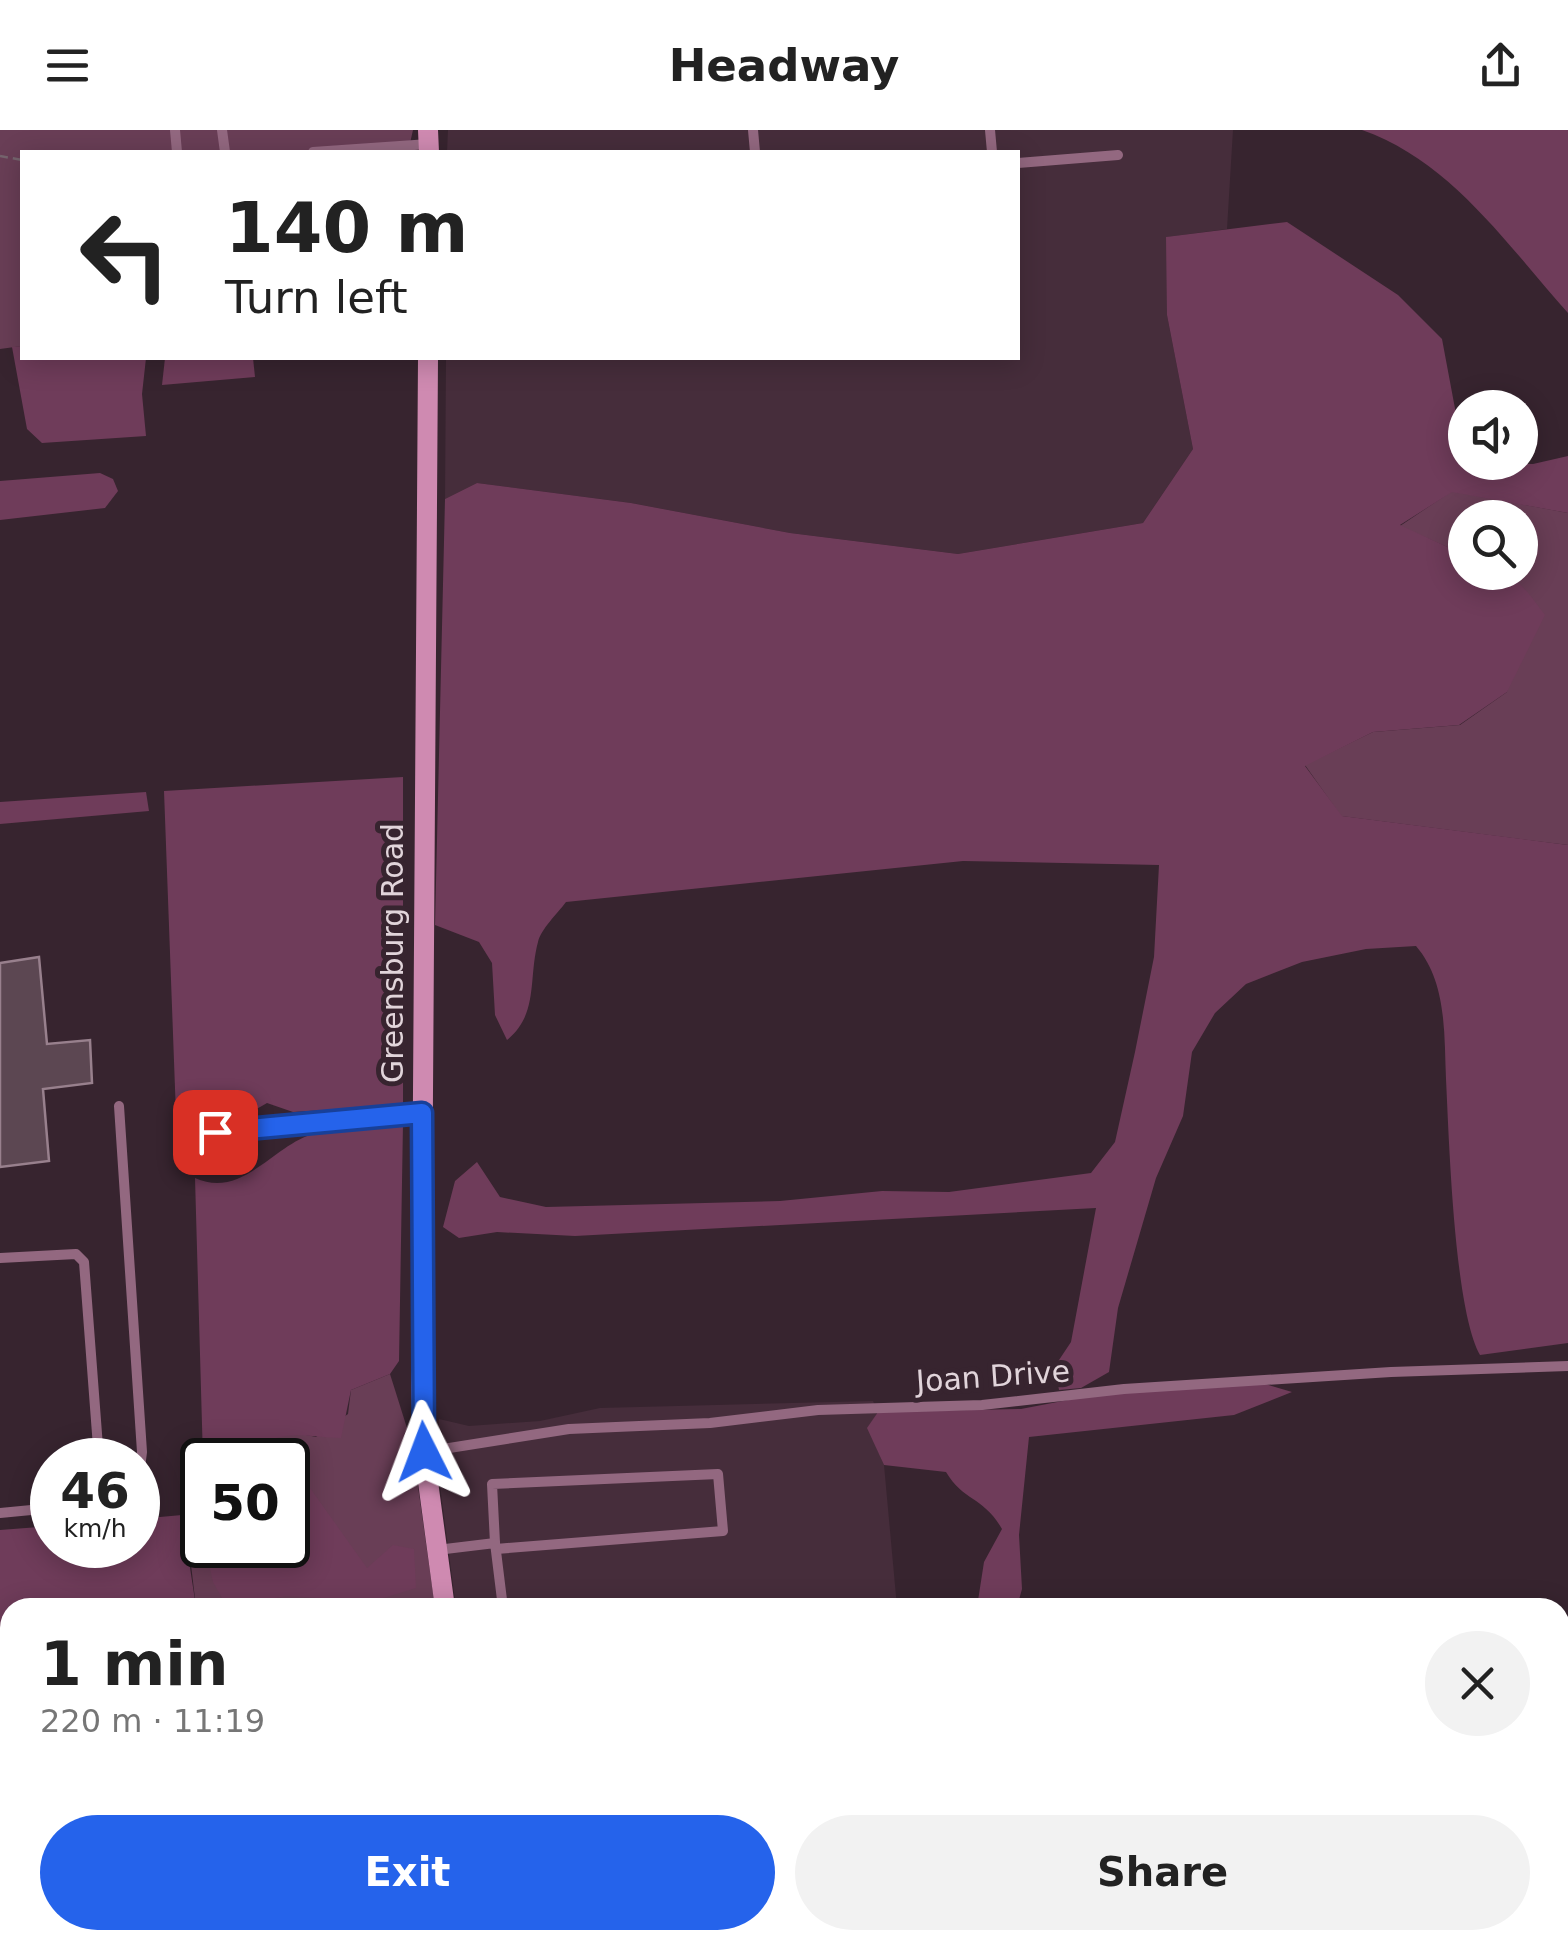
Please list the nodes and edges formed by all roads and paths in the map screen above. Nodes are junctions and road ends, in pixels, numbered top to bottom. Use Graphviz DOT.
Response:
graph roads {
  1 [pos="429,142"];
  2 [pos="335,150"];
  3 [pos="1118,155"];
  4 [pos="1020,163"];
  5 [pos="428,360"];
  6 [pos="118,1106"];
  7 [pos="422,1113"];
  8 [pos="182,1136"];
  9 [pos="0,1258"];
  10 [pos="1568,1366"];
  11 [pos="98,1438"];
  12 [pos="141,1438"];
  13 [pos="424,1452"];
  14 [pos="30,1510"];
  15 [pos="0,1512"];
  16 [pos="496,1546"];
  17 [pos="436,1550"];
  18 [pos="443,1598"];
  19 [pos="502,1598"];
  1 -- 2 [label="lane"];
  3 -- 4 [label="lane"];
  5 -- 7 [label="main road, Greensburg Road"];
  6 -- 12 [label="lane"];
  7 -- 8 [label="lane"];
  7 -- 13 [label="main road, Greensburg Road"];
  9 -- 11 [label="lane"];
  10 -- 13 [label="lane, Joan Drive"];
  13 -- 17 [label="main road, Greensburg Road"];
  14 -- 15 [label="lane"];
  16 -- 16 [label="lane"];
  16 -- 17 [label="lane"];
  16 -- 19 [label="lane"];
  17 -- 18 [label="main road, Greensburg Road"];
}
